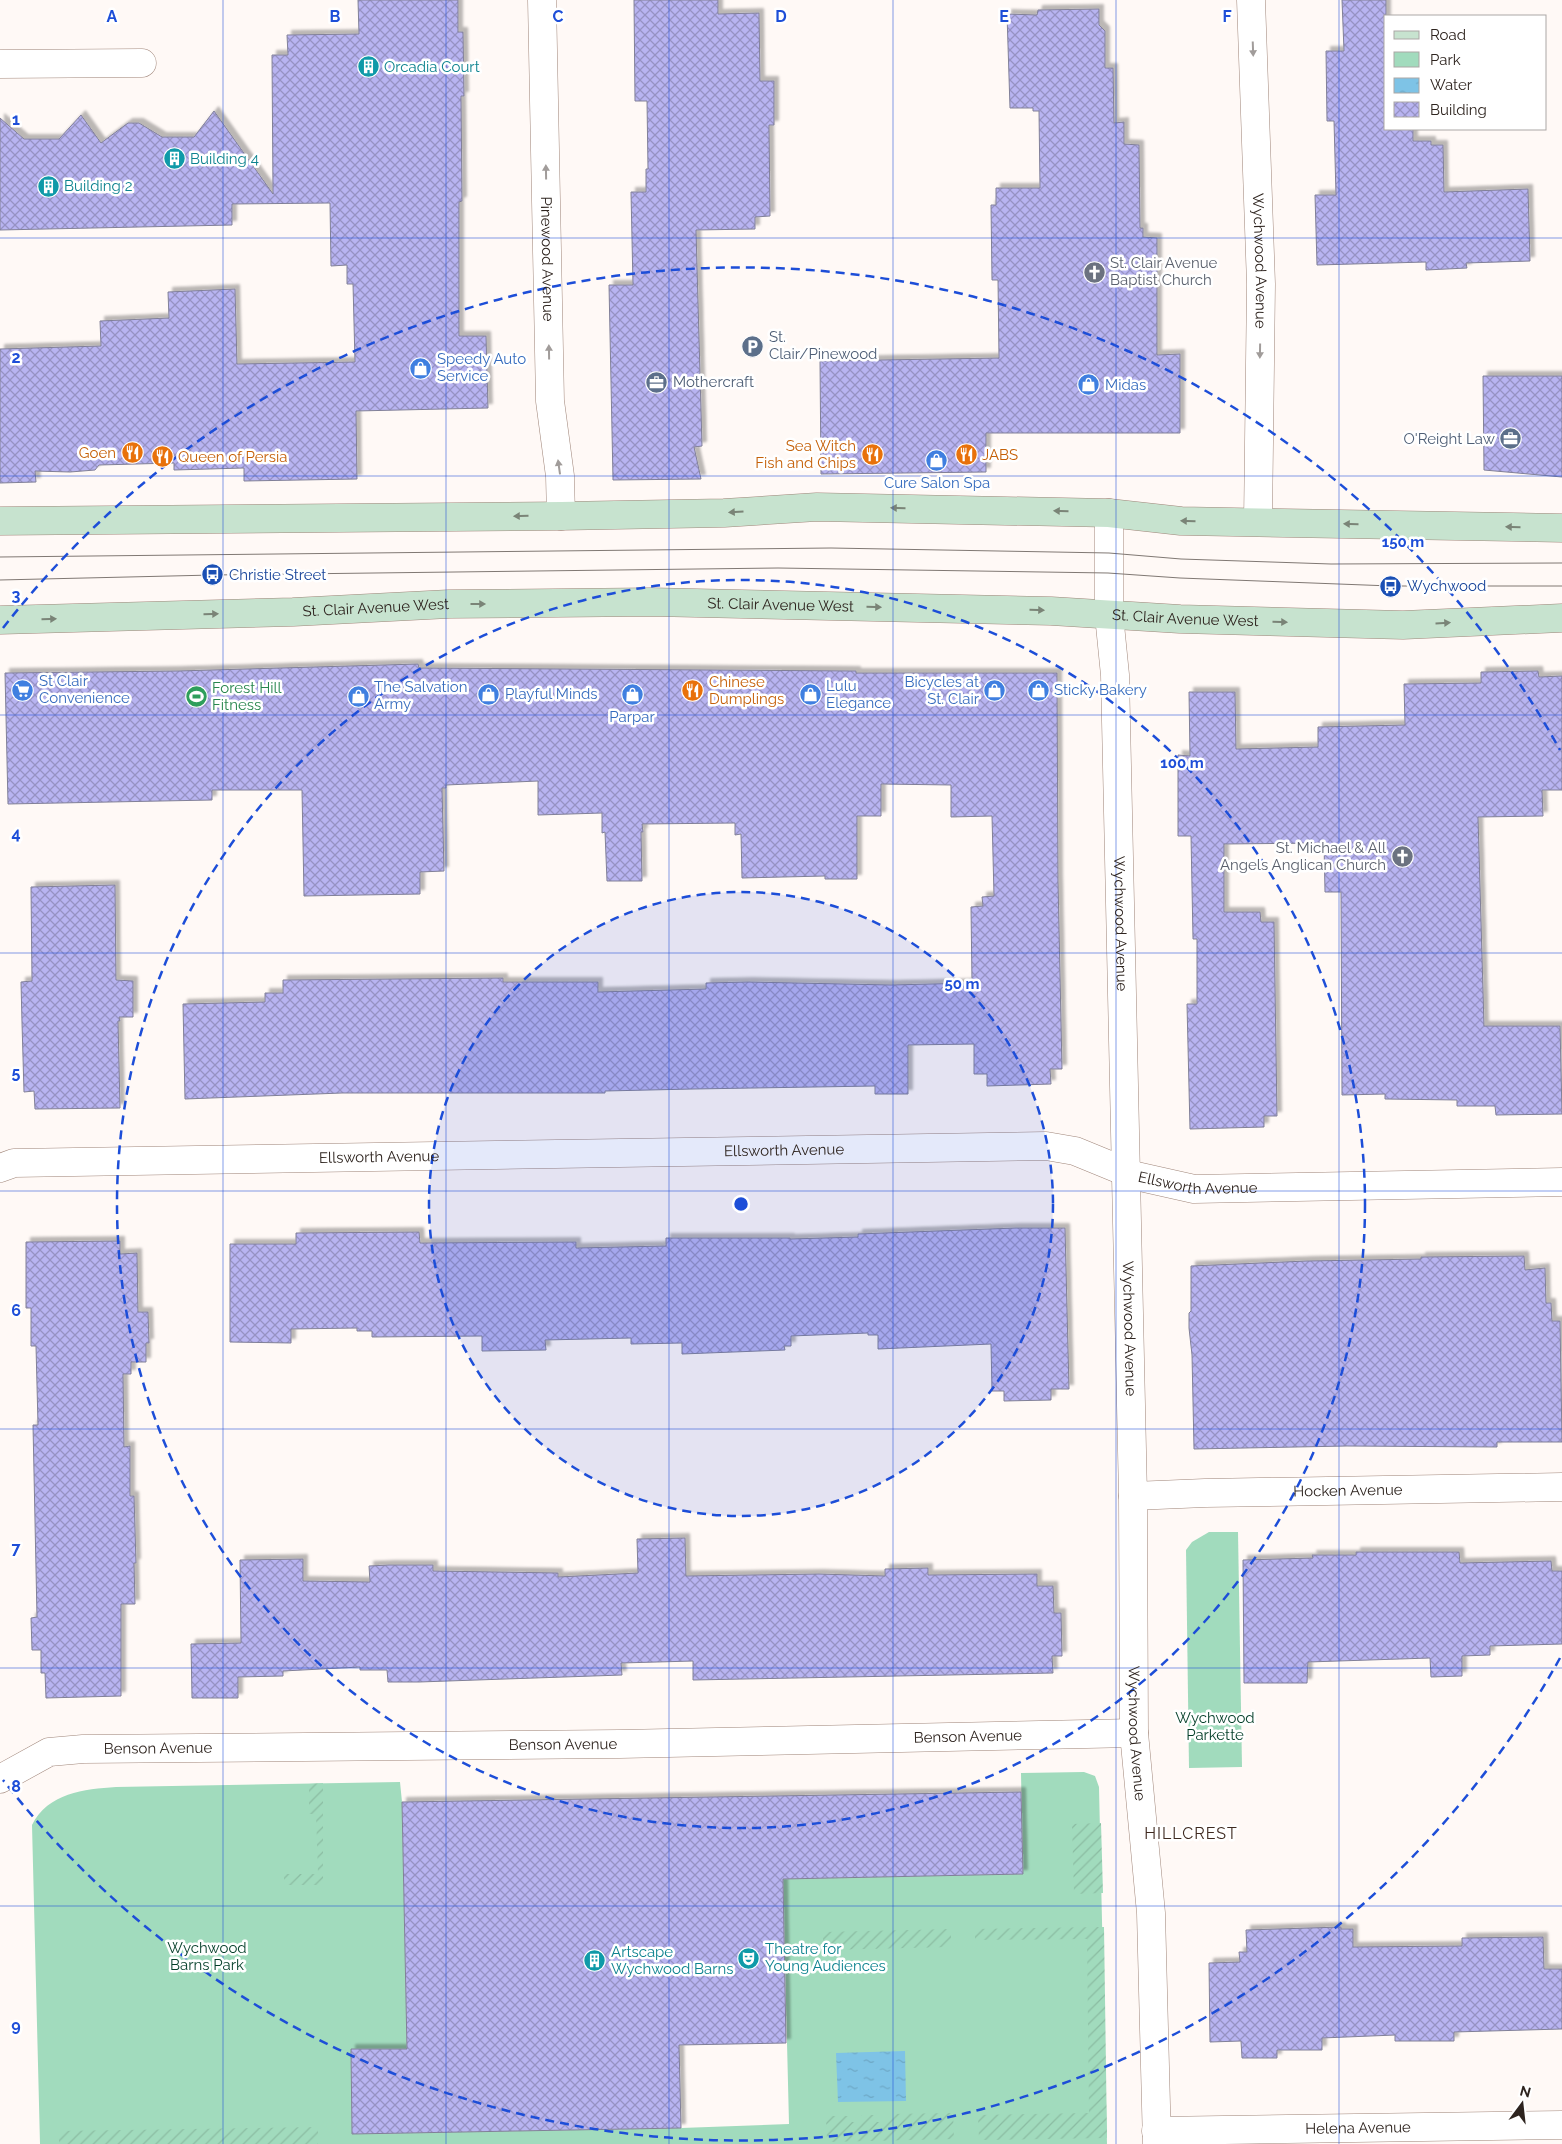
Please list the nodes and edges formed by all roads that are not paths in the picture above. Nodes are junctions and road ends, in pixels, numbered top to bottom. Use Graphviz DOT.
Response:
graph roads {
  1 [pos="542,0"];
  2 [pos="1251,0"];
  3 [pos="142,63"];
  4 [pos="0,64"];
  5 [pos="1109,513"];
  6 [pos="561,516"];
  7 [pos="0,521"];
  8 [pos="1258,522"];
  9 [pos="1562,528"];
  10 [pos="1109,615"];
  11 [pos="1562,618"];
  12 [pos="0,620"];
  13 [pos="0,1168"];
  14 [pos="1125,1173"];
  15 [pos="1562,1182"];
  16 [pos="1562,1487"];
  17 [pos="1133,1496"];
  18 [pos="1134,1733"];
  19 [pos="0,1779"];
  20 [pos="1562,2125"];
  21 [pos="1156,2137"];
  6 -- 1 [label="street, Pinewood Avenue, one-way"];
  2 -- 8 [label="street, Wychwood Avenue, one-way"];
  3 -- 4 [label="street"];
  5 -- 6 [label="main road, one-way"];
  8 -- 5 [label="main road, one-way"];
  5 -- 10 [label="street, Wychwood Avenue"];
  6 -- 7 [label="main road, one-way"];
  9 -- 8 [label="main road, one-way"];
  10 -- 11 [label="main road, St. Clair Avenue West, one-way"];
  12 -- 10 [label="main road, St. Clair Avenue West, one-way"];
  10 -- 14 [label="street, Wychwood Avenue"];
  13 -- 14 [label="street, Ellsworth Avenue"];
  14 -- 15 [label="street, Ellsworth Avenue"];
  14 -- 17 [label="street, Wychwood Avenue"];
  16 -- 17 [label="street, Hocken Avenue"];
  17 -- 18 [label="street, Wychwood Avenue"];
  18 -- 19 [label="street, Benson Avenue"];
  18 -- 21 [label="street, Wychwood Avenue"];
  20 -- 21 [label="street, Helena Avenue"];
}
